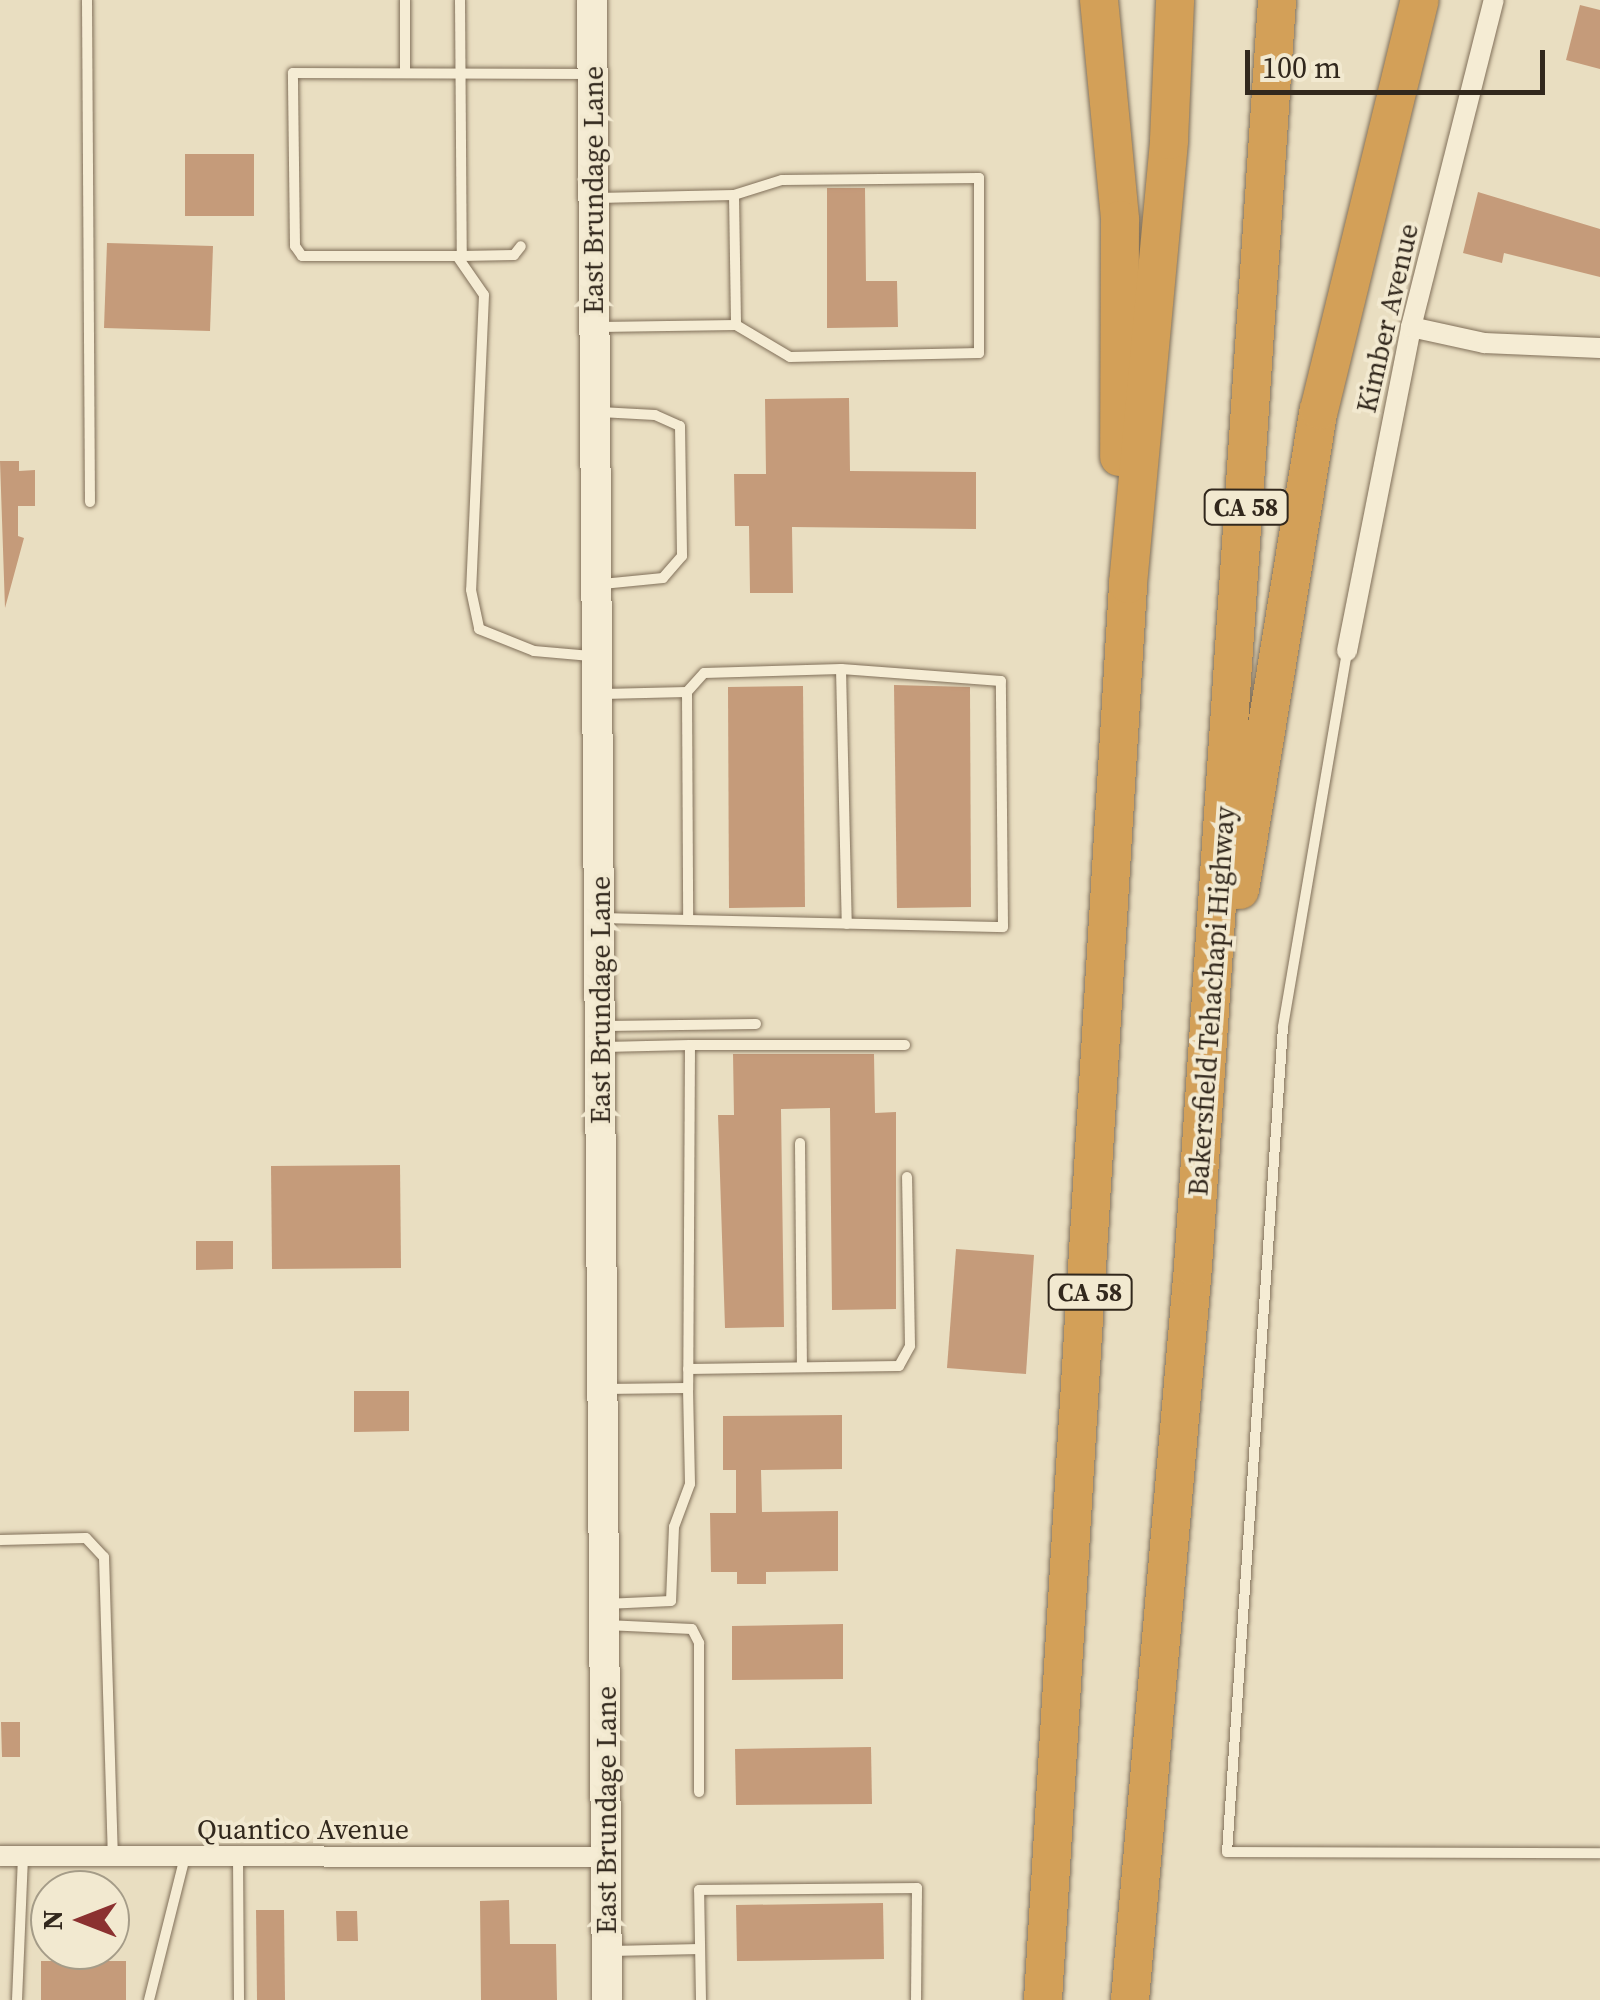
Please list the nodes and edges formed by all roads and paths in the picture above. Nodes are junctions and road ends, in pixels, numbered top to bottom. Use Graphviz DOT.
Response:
graph roads {
  1 [pos="87,0"];
  2 [pos="404,0"];
  3 [pos="460,0"];
  4 [pos="592,0"];
  5 [pos="1099,0"];
  6 [pos="1175,0"];
  7 [pos="1277,0"];
  8 [pos="1420,0"];
  9 [pos="1494,0"];
  10 [pos="405,73"];
  11 [pos="460,73"];
  12 [pos="592,74"];
  13 [pos="734,195"];
  14 [pos="593,198"];
  15 [pos="521,246"];
  16 [pos="459,256"];
  17 [pos="736,324"];
  18 [pos="594,327"];
  19 [pos="1412,327"];
  20 [pos="1600,348"];
  21 [pos="595,411"];
  22 [pos="90,502"];
  23 [pos="1128,584"];
  24 [pos="596,585"];
  25 [pos="1347,651"];
  26 [pos="597,657"];
  27 [pos="840,669"];
  28 [pos="687,692"];
  29 [pos="597,694"];
  30 [pos="688,917"];
  31 [pos="599,918"];
  32 [pos="847,924"];
  33 [pos="1209,1014"];
  34 [pos="756,1024"];
  35 [pos="600,1037"];
  36 [pos="905,1045"];
  37 [pos="690,1046"];
  38 [pos="800,1143"];
  39 [pos="907,1177"];
  40 [pos="802,1367"];
  41 [pos="688,1369"];
  42 [pos="688,1388"];
  43 [pos="602,1389"];
  44 [pos="0,1540"];
  45 [pos="604,1615"];
  46 [pos="699,1792"];
  47 [pos="1600,1853"];
  48 [pos="0,1856"];
  49 [pos="24,1856"];
  50 [pos="113,1856"];
  51 [pos="185,1856"];
  52 [pos="238,1856"];
  53 [pos="606,1857"];
  54 [pos="700,1949"];
  55 [pos="607,1951"];
  56 [pos="18,2000"];
  57 [pos="149,2000"];
  58 [pos="239,2000"];
  59 [pos="607,2000"];
  60 [pos="701,2000"];
  61 [pos="916,2000"];
  62 [pos="1044,2000"];
  63 [pos="1130,2000"];
  1 -- 22 [label="lane"];
  2 -- 10 [label="lane"];
  3 -- 11 [label="lane"];
  4 -- 12 [label="main road, East Brundage Lane"];
  5 -- 23 [label="highway"];
  6 -- 23 [label="highway, CA 58"];
  7 -- 33 [label="highway, Bakersfield Tehachapi Highway / CA 58"];
  8 -- 33 [label="highway"];
  9 -- 19 [label="street, Kimber Avenue"];
  10 -- 11 [label="lane"];
  10 -- 16 [label="lane"];
  11 -- 12 [label="lane"];
  11 -- 16 [label="lane"];
  12 -- 14 [label="main road, East Brundage Lane"];
  13 -- 14 [label="lane"];
  13 -- 17 [label="lane"];
  13 -- 17 [label="lane"];
  14 -- 18 [label="main road, East Brundage Lane"];
  15 -- 16 [label="lane"];
  16 -- 26 [label="lane"];
  17 -- 18 [label="lane"];
  18 -- 21 [label="main road, East Brundage Lane"];
  19 -- 20 [label="street"];
  19 -- 25 [label="street, Kimber Avenue"];
  21 -- 24 [label="main road, East Brundage Lane"];
  21 -- 24 [label="lane"];
  23 -- 62 [label="highway, CA 58"];
  24 -- 26 [label="main road, East Brundage Lane"];
  25 -- 47 [label="lane"];
  26 -- 29 [label="main road, East Brundage Lane"];
  27 -- 28 [label="lane"];
  27 -- 32 [label="lane"];
  27 -- 32 [label="lane"];
  28 -- 29 [label="lane"];
  28 -- 30 [label="lane"];
  29 -- 31 [label="main road, East Brundage Lane"];
  30 -- 31 [label="lane"];
  30 -- 32 [label="lane"];
  31 -- 35 [label="main road, East Brundage Lane"];
  33 -- 63 [label="highway, Bakersfield Tehachapi Highway / CA 58"];
  34 -- 35 [label="lane"];
  35 -- 37 [label="lane"];
  35 -- 43 [label="main road, East Brundage Lane"];
  36 -- 37 [label="lane"];
  37 -- 41 [label="lane"];
  38 -- 40 [label="lane"];
  39 -- 40 [label="lane"];
  40 -- 41 [label="lane"];
  41 -- 42 [label="lane"];
  42 -- 43 [label="lane"];
  42 -- 45 [label="lane"];
  43 -- 45 [label="main road, East Brundage Lane"];
  44 -- 50 [label="lane"];
  45 -- 46 [label="lane"];
  45 -- 53 [label="main road, East Brundage Lane"];
  48 -- 49 [label="street, Quantico Avenue"];
  49 -- 50 [label="street, Quantico Avenue"];
  49 -- 56 [label="lane"];
  50 -- 51 [label="street, Quantico Avenue"];
  51 -- 52 [label="street, Quantico Avenue"];
  51 -- 57 [label="lane"];
  52 -- 53 [label="street, Quantico Avenue"];
  52 -- 58 [label="lane"];
  53 -- 55 [label="main road, East Brundage Lane"];
  54 -- 55 [label="lane"];
  54 -- 60 [label="lane"];
  54 -- 61 [label="lane"];
  55 -- 59 [label="main road, East Brundage Lane"];
}
